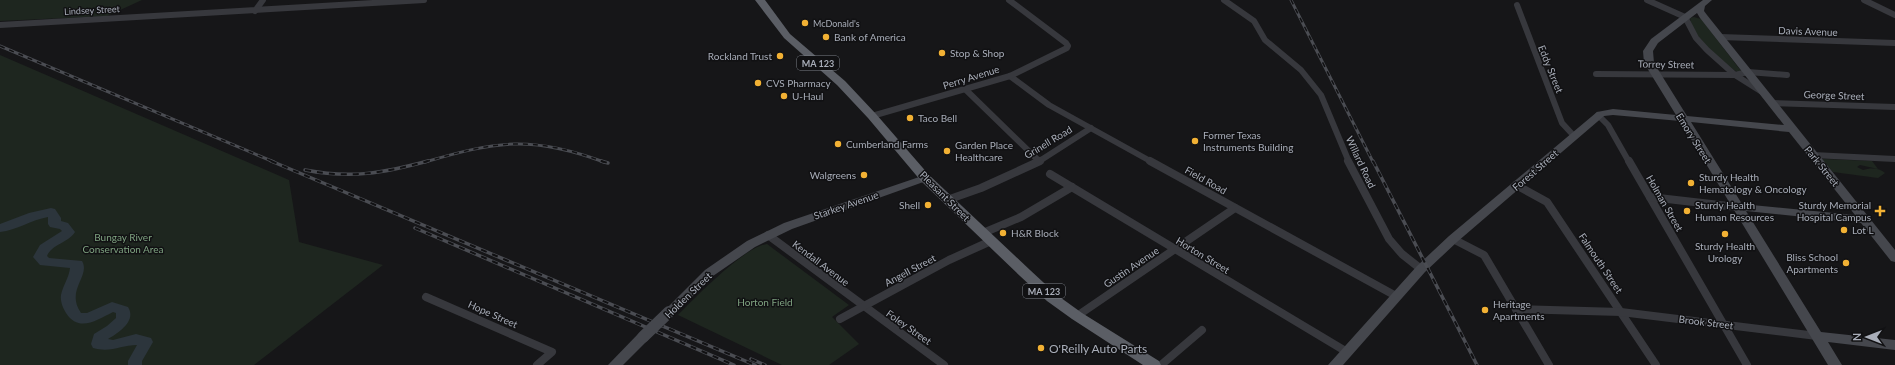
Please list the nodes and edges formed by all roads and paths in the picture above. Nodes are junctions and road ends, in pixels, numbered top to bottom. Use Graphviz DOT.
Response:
graph roads {
  1 [pos="263,0"];
  2 [pos="333,0"];
  3 [pos="424,0"];
  4 [pos="760,0"];
  5 [pos="1009,0"];
  6 [pos="1224,0"];
  7 [pos="1647,0"];
  8 [pos="1864,0"];
  9 [pos="1705,3"];
  10 [pos="1517,5"];
  11 [pos="329,6"];
  12 [pos="255,11"];
  13 [pos="1895,15"];
  14 [pos="1686,16"];
  15 [pos="1704,18"];
  16 [pos="0,24"];
  17 [pos="1720,37"];
  18 [pos="1895,44"];
  19 [pos="1748,72"];
  20 [pos="1596,74"];
  21 [pos="1654,74"];
  22 [pos="1735,75"];
  23 [pos="1787,75"];
  24 [pos="1010,76"];
  25 [pos="965,89"];
  26 [pos="1764,94"];
  27 [pos="1772,103"];
  28 [pos="1895,108"];
  29 [pos="1598,115"];
  30 [pos="872,116"];
  31 [pos="1682,119"];
  32 [pos="1091,128"];
  33 [pos="1793,129"];
  34 [pos="1574,136"];
  35 [pos="1813,155"];
  36 [pos="1895,159"];
  37 [pos="1038,161"];
  38 [pos="1050,174"];
  39 [pos="925,178"];
  40 [pos="1516,185"];
  41 [pos="1072,187"];
  42 [pos="1650,197"];
  43 [pos="948,200"];
  44 [pos="1737,207"];
  45 [pos="1235,208"];
  46 [pos="1865,220"];
  47 [pos="768,235"];
  48 [pos="987,237"];
  49 [pos="1453,239"];
  50 [pos="1174,250"];
  51 [pos="1895,258"];
  52 [pos="1421,269"];
  53 [pos="1396,296"];
  54 [pos="426,297"];
  55 [pos="862,306"];
  56 [pos="1516,309"];
  57 [pos="1621,312"];
  58 [pos="1077,316"];
  59 [pos="840,319"];
  60 [pos="1724,324"];
  61 [pos="1202,330"];
  62 [pos="1817,336"];
  63 [pos="1895,345"];
  64 [pos="1347,352"];
  65 [pos="537,365"];
  66 [pos="615,365"];
  67 [pos="944,365"];
  68 [pos="1154,365"];
  69 [pos="1161,365"];
  70 [pos="1335,365"];
  71 [pos="1549,365"];
  72 [pos="1656,365"];
  73 [pos="1747,365"];
  74 [pos="1835,365"];
  1 -- 12 [label="street"];
  2 -- 11 [label="street"];
  3 -- 11 [label="street, Lindsey Street"];
  4 -- 30 [label="highway, Pleasant Street / MA 123"];
  5 -- 24 [label="street, Perry Avenue"];
  6 -- 52 [label="street, Willard Road"];
  7 -- 14 [label="street"];
  8 -- 13 [label="street"];
  9 -- 14 [label="main road, Emory Street"];
  9 -- 15 [label="main road, Park Street"];
  10 -- 34 [label="street, Eddy Street"];
  11 -- 12 [label="street, Lindsey Street"];
  12 -- 16 [label="street, Lindsey Street"];
  14 -- 15 [label="main road"];
  14 -- 21 [label="main road, Emory Street"];
  14 -- 22 [label="street, Park Street"];
  15 -- 17 [label="main road, Park Street"];
  17 -- 18 [label="street, Davis Avenue"];
  17 -- 19 [label="main road, Park Street"];
  19 -- 22 [label="street, Torrey Street"];
  19 -- 23 [label="street, Torrey Street"];
  19 -- 26 [label="main road, Park Street"];
  20 -- 21 [label="street, Torrey Street"];
  21 -- 22 [label="street, Torrey Street"];
  21 -- 31 [label="main road, Emory Street"];
  22 -- 26 [label="street, Park Street"];
  24 -- 25 [label="street, Perry Avenue"];
  24 -- 32 [label="street, Field Road"];
  25 -- 30 [label="street, Perry Avenue"];
  25 -- 37 [label="street"];
  26 -- 27 [label="main road, Park Street"];
  27 -- 28 [label="street, George Street"];
  27 -- 33 [label="main road, Park Street"];
  29 -- 31 [label="main road"];
  29 -- 34 [label="main road, Forest Street"];
  29 -- 42 [label="street, Holman Street"];
  30 -- 39 [label="highway, Pleasant Street / MA 123"];
  31 -- 33 [label="main road"];
  31 -- 44 [label="main road, Emory Street"];
  32 -- 37 [label="street, Grinell Road"];
  32 -- 45 [label="street, Field Road"];
  33 -- 35 [label="main road, Park Street"];
  34 -- 40 [label="main road, Forest Street"];
  35 -- 36 [label="street"];
  35 -- 46 [label="main road, Park Street"];
  37 -- 43 [label="street, Grinell Road"];
  38 -- 41 [label="street, Horton Street"];
  39 -- 43 [label="highway, Pleasant Street / MA 123"];
  39 -- 47 [label="main road, Starkey Avenue"];
  40 -- 49 [label="main road, Forest Street"];
  40 -- 57 [label="street, Falmouth Street"];
  41 -- 48 [label="street, Angell Street"];
  41 -- 50 [label="street, Horton Street"];
  42 -- 44 [label="street"];
  42 -- 60 [label="street, Holman Street"];
  43 -- 48 [label="highway, Pleasant Street / MA 123"];
  44 -- 46 [label="main road"];
  44 -- 62 [label="main road, Emory Street"];
  45 -- 50 [label="street, Gustin Avenue"];
  45 -- 53 [label="street, Field Road"];
  46 -- 51 [label="main road, Park Street"];
  47 -- 55 [label="street, Kendall Avenue"];
  47 -- 66 [label="main road, Holden Street, bridge"];
  48 -- 55 [label="street, Angell Street"];
  48 -- 58 [label="highway, Pleasant Street / MA 123"];
  49 -- 52 [label="main road, Forest Street"];
  49 -- 56 [label="street"];
  50 -- 58 [label="street, Gustin Avenue"];
  50 -- 64 [label="street, Horton Street"];
  52 -- 53 [label="main road, Forest Street"];
  53 -- 64 [label="main road, Forest Street"];
  54 -- 65 [label="street, Hope Street"];
  55 -- 59 [label="street, Angell Street"];
  55 -- 67 [label="street, Foley Street"];
  56 -- 57 [label="street, Brook Street"];
  56 -- 71 [label="street"];
  57 -- 60 [label="street, Brook Street"];
  57 -- 72 [label="street, Falmouth Street"];
  58 -- 68 [label="highway, Pleasant Street / MA 123"];
  60 -- 62 [label="street, Brook Street"];
  60 -- 73 [label="street, Holman Street"];
  61 -- 69 [label="street"];
  62 -- 63 [label="main road, Brook Street"];
  62 -- 74 [label="main road, Emory Street"];
  64 -- 70 [label="main road, Forest Street"];
}
